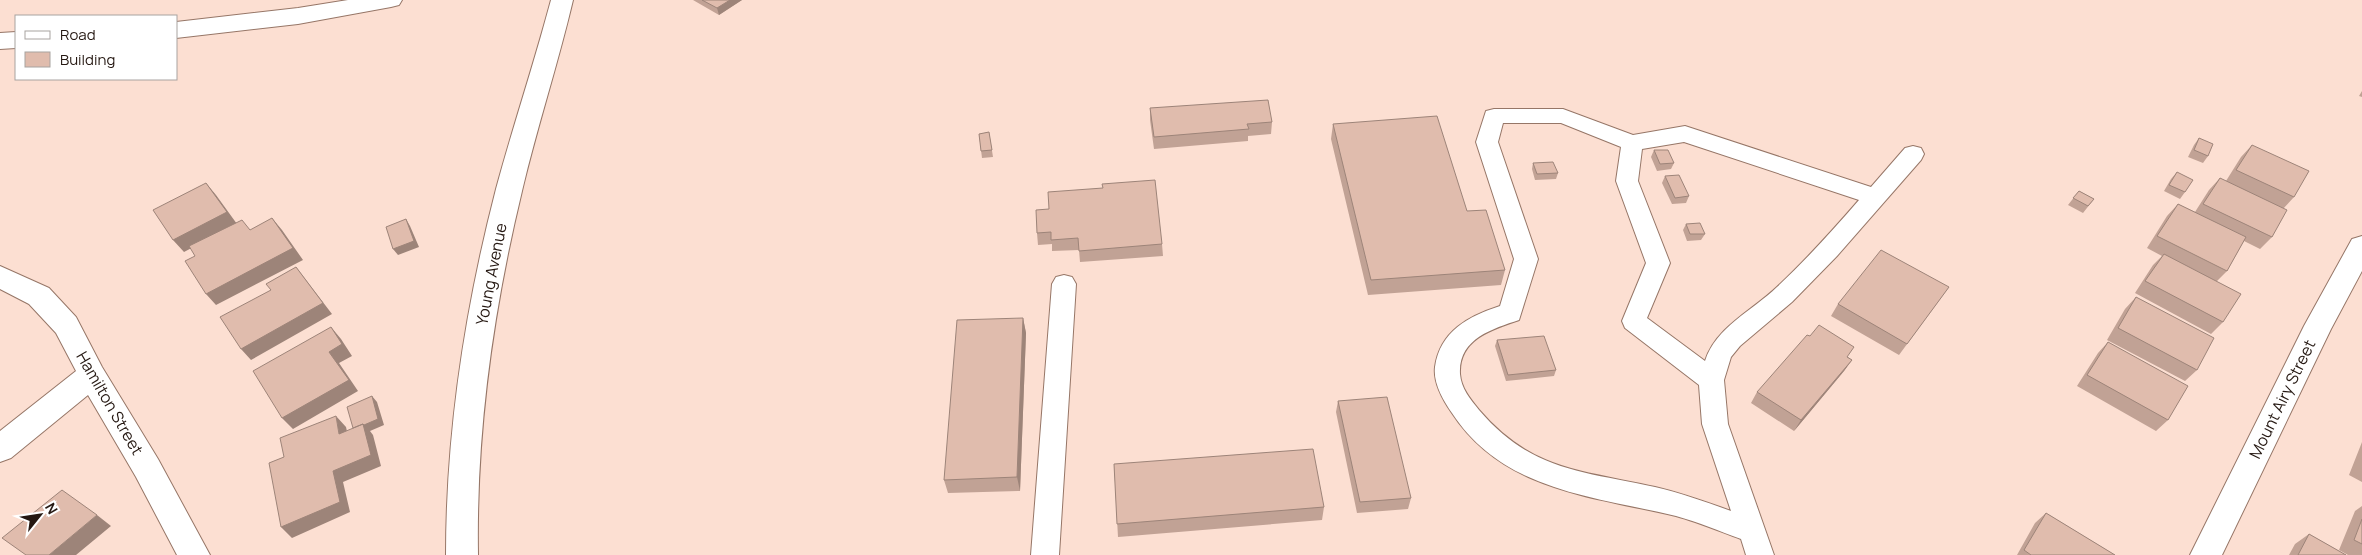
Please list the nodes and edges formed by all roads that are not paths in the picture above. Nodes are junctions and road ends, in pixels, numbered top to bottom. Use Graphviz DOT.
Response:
graph roads {
  1 [pos="391,0"];
  2 [pos="562,0"];
  3 [pos="178,30"];
  4 [pos="15,40"];
  5 [pos="0,41"];
  6 [pos="1632,143"];
  7 [pos="1913,154"];
  8 [pos="1876,197"];
  9 [pos="2362,246"];
  10 [pos="0,277"];
  11 [pos="1064,284"];
  12 [pos="92,375"];
  13 [pos="1711,380"];
  14 [pos="0,449"];
  15 [pos="1751,530"];
  16 [pos="194,555"];
  17 [pos="462,555"];
  18 [pos="1045,555"];
  19 [pos="1760,555"];
  20 [pos="2206,555"];
  1 -- 3 [label="street"];
  2 -- 17 [label="street, Young Avenue"];
  4 -- 5 [label="street"];
  6 -- 8 [label="lane"];
  6 -- 13 [label="lane"];
  6 -- 15 [label="lane"];
  7 -- 8 [label="lane"];
  8 -- 13 [label="lane"];
  9 -- 20 [label="street, Mount Airy Street"];
  10 -- 12 [label="street, Hamilton Street"];
  11 -- 18 [label="lane"];
  12 -- 14 [label="street"];
  12 -- 16 [label="street, Hamilton Street"];
  13 -- 15 [label="lane"];
  15 -- 19 [label="lane"];
}
